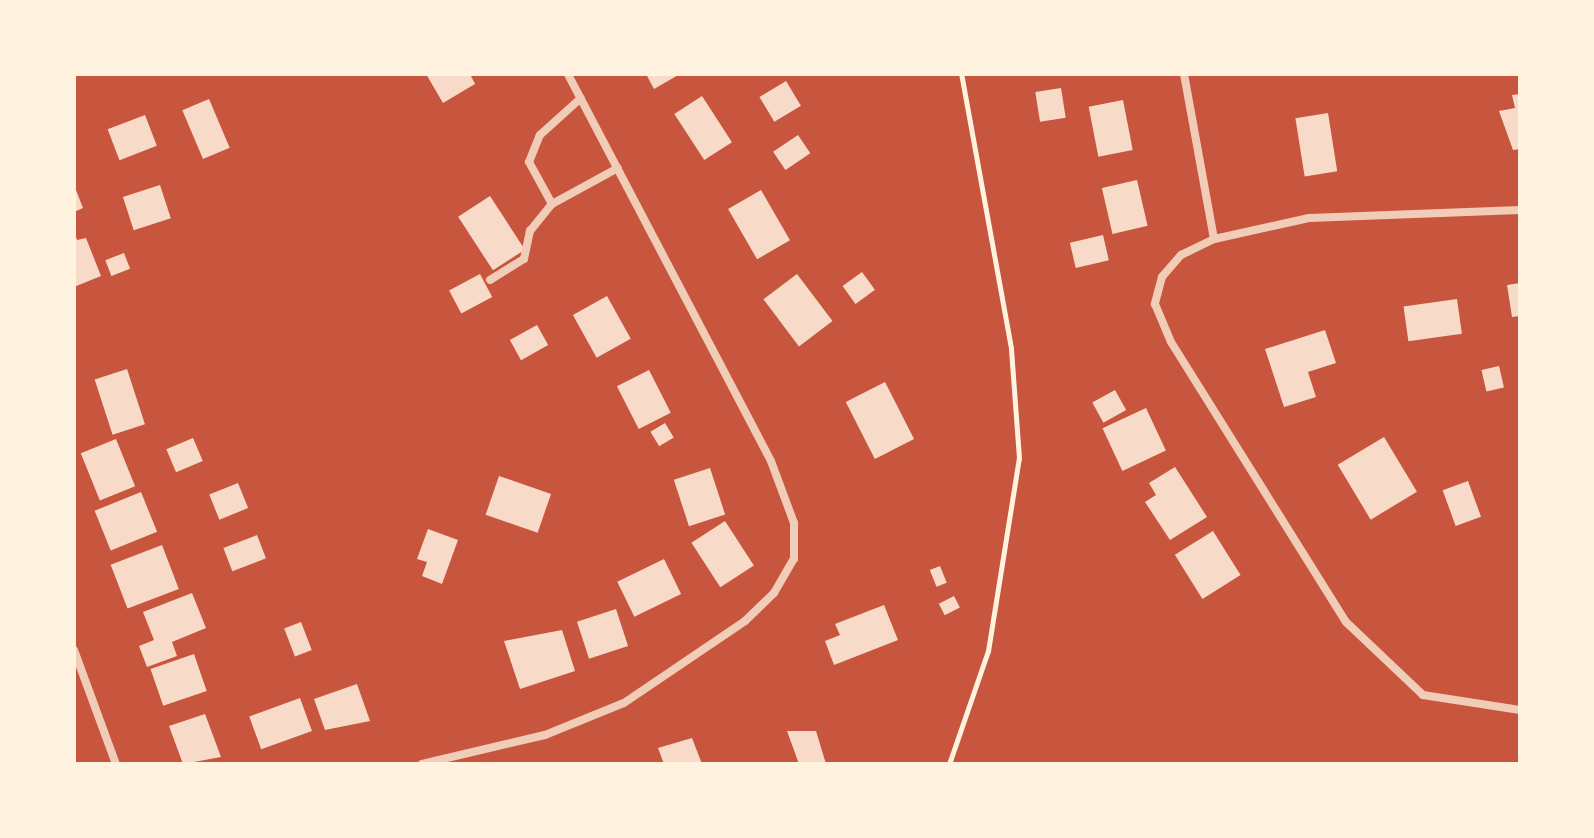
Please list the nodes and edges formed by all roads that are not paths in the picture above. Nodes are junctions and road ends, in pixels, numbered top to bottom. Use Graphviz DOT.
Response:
graph roads {
  1 [pos="568,74"];
  2 [pos="1184,74"];
  3 [pos="581,98"];
  4 [pos="618,168"];
  5 [pos="552,204"];
  6 [pos="1520,210"];
  7 [pos="1214,239"];
  8 [pos="490,280"];
  9 [pos="74,650"];
  10 [pos="1520,710"];
  11 [pos="116,764"];
  12 [pos="422,764"];
  1 -- 3 [label="street"];
  2 -- 7 [label="street"];
  3 -- 4 [label="street"];
  3 -- 5 [label="street"];
  4 -- 5 [label="street"];
  4 -- 12 [label="street"];
  5 -- 8 [label="street"];
  6 -- 7 [label="street"];
  7 -- 10 [label="street"];
  9 -- 11 [label="street"];
}
